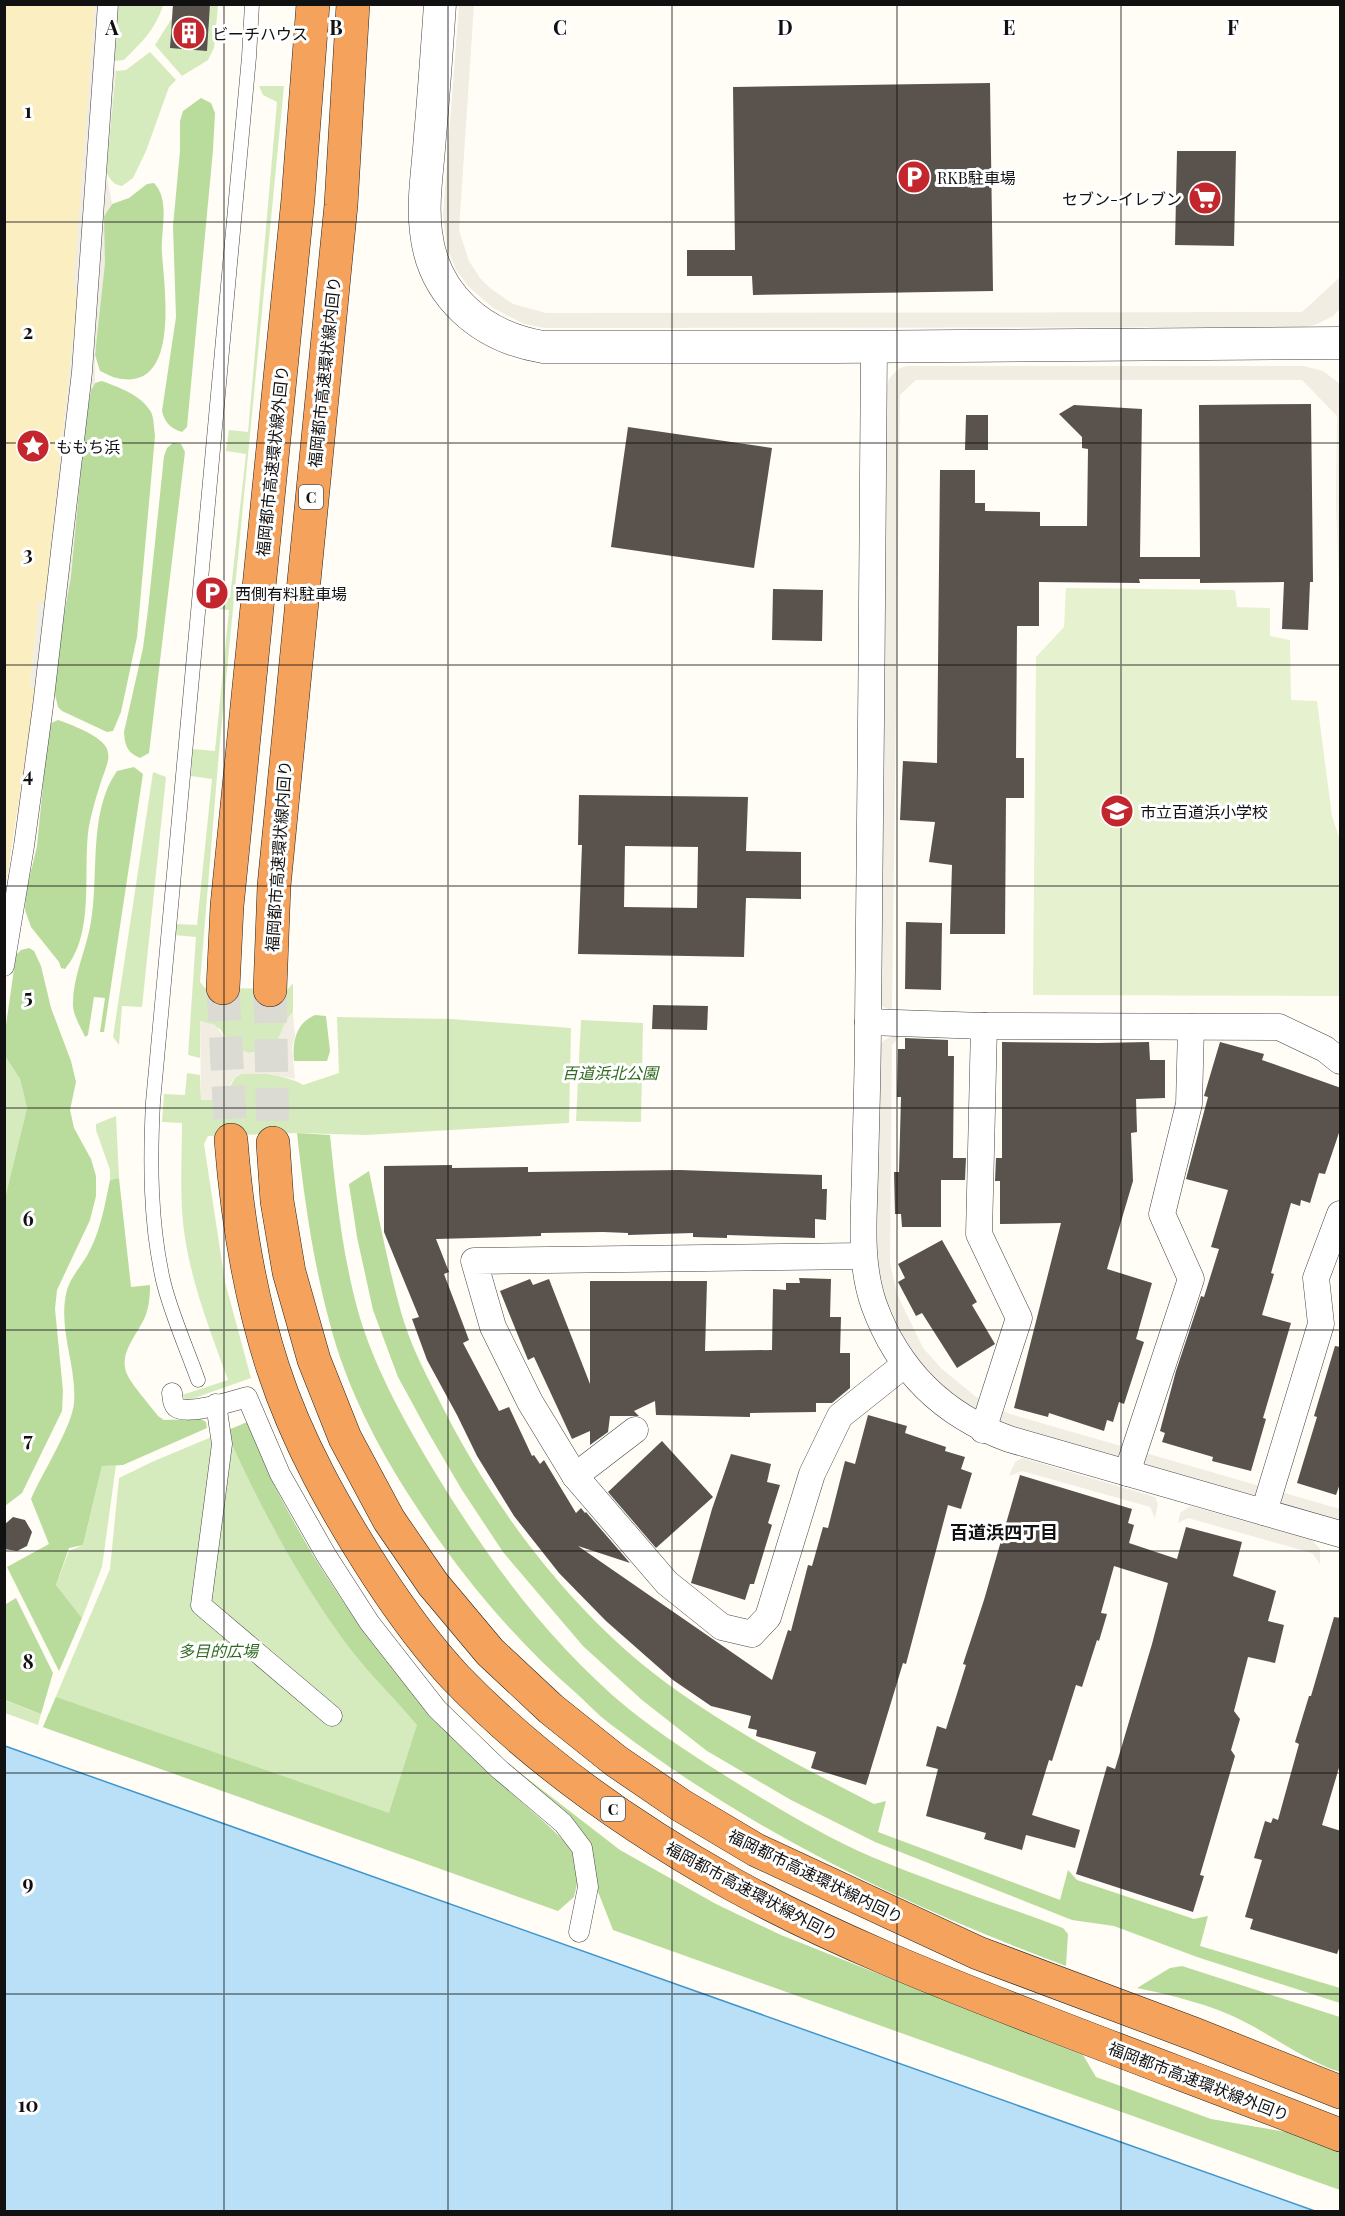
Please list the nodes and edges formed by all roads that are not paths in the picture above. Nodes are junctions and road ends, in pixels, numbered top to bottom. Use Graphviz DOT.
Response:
graph roads {
  1 [pos="108,4"];
  2 [pos="252,4"];
  3 [pos="313,4"];
  4 [pos="353,4"];
  5 [pos="440,4"];
  6 [pos="1341,343"];
  7 [pos="874,347"];
  8 [pos="4,966"];
  9 [pos="223,988"];
  10 [pos="270,990"];
  11 [pos="868,1022"];
  12 [pos="984,1026"];
  13 [pos="1191,1027"];
  14 [pos="1341,1061"];
  15 [pos="231,1140"];
  16 [pos="273,1143"];
  17 [pos="1341,1214"];
  18 [pos="863,1256"];
  19 [pos="904,1365"];
  20 [pos="198,1380"];
  21 [pos="172,1393"];
  22 [pos="216,1404"];
  23 [pos="635,1430"];
  24 [pos="983,1430"];
  25 [pos="1127,1473"];
  26 [pos="575,1476"];
  27 [pos="1264,1512"];
  28 [pos="1341,1534"];
  29 [pos="332,1716"];
  30 [pos="579,1932"];
  31 [pos="1341,2092"];
  32 [pos="1341,2135"];
  1 -- 8 [label="street"];
  2 -- 20 [label="lane"];
  3 -- 9 [label="highway, 福岡都市高速環状線外回り"];
  4 -- 10 [label="highway, 福岡都市高速環状線内回り / C"];
  5 -- 7 [label="street"];
  6 -- 7 [label="street"];
  7 -- 11 [label="street"];
  11 -- 12 [label="street"];
  11 -- 18 [label="street"];
  12 -- 13 [label="street"];
  12 -- 24 [label="street"];
  13 -- 14 [label="street"];
  13 -- 25 [label="street"];
  15 -- 32 [label="highway, 福岡都市高速環状線外回り / C"];
  16 -- 31 [label="highway, 福岡都市高速環状線内回り / C"];
  17 -- 27 [label="street"];
  18 -- 19 [label="street"];
  18 -- 26 [label="street"];
  19 -- 24 [label="street"];
  19 -- 26 [label="street"];
  21 -- 22 [label="street"];
  22 -- 29 [label="street"];
  22 -- 30 [label="street"];
  23 -- 26 [label="street"];
  24 -- 25 [label="street"];
  25 -- 27 [label="street"];
  27 -- 28 [label="street"];
}
